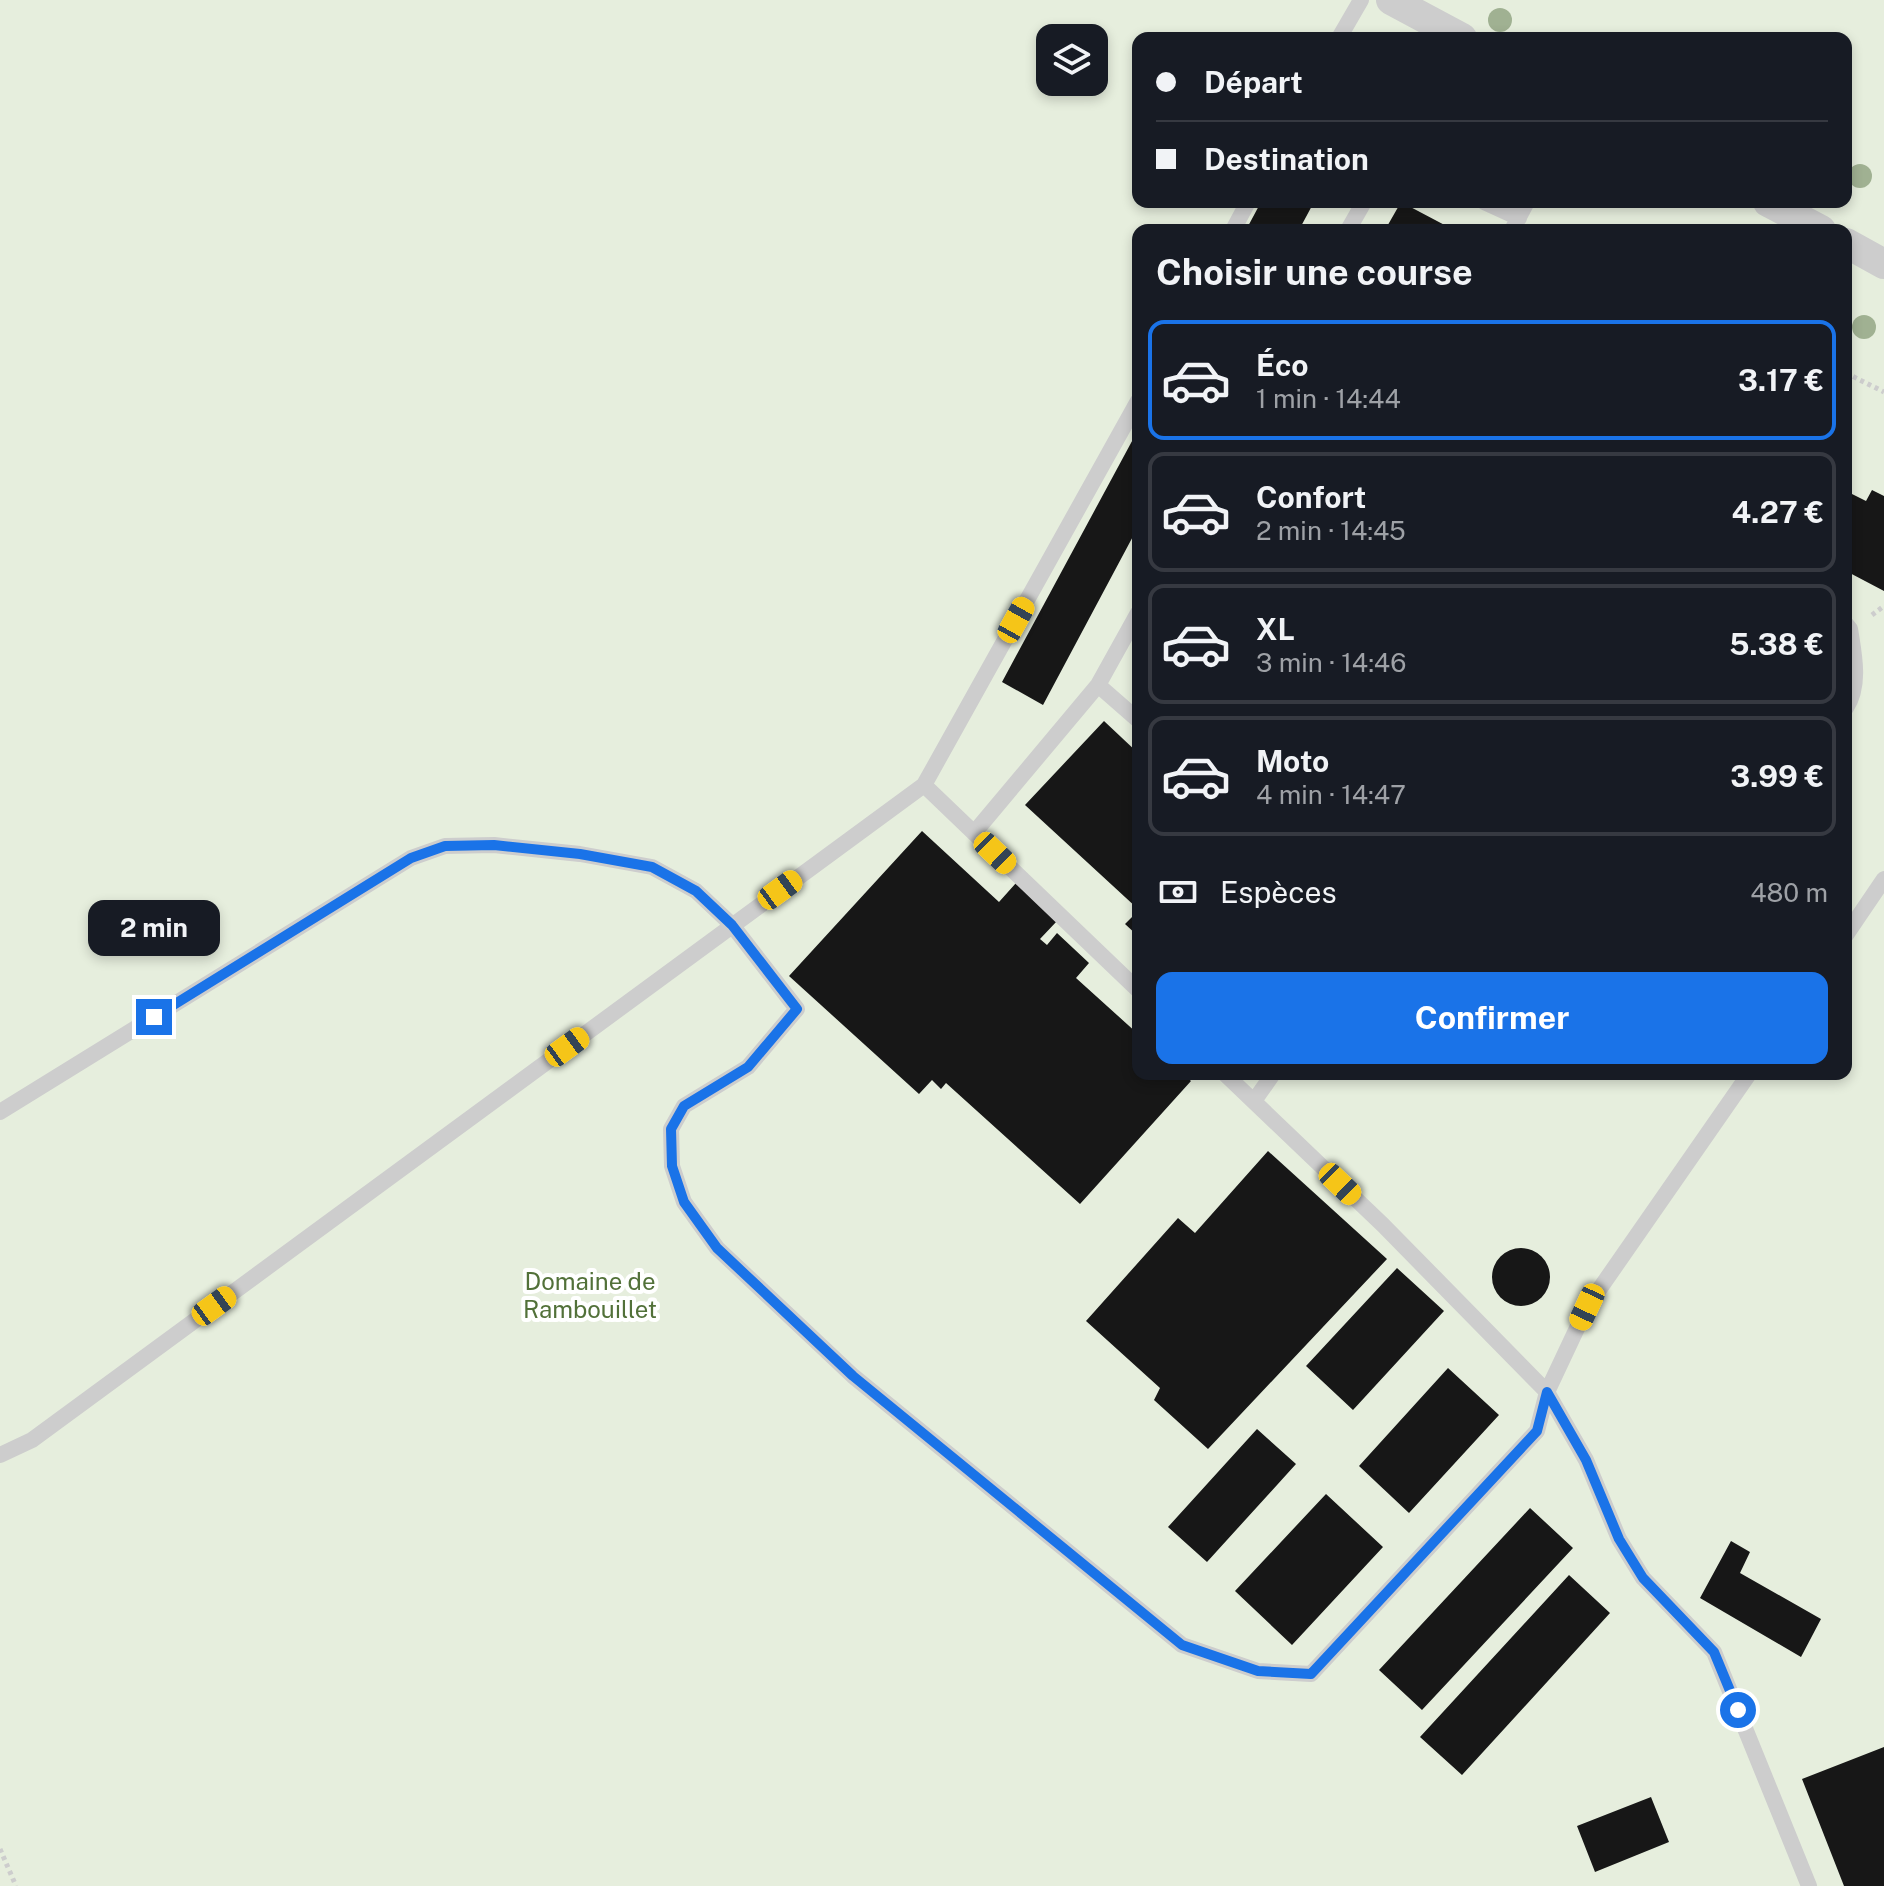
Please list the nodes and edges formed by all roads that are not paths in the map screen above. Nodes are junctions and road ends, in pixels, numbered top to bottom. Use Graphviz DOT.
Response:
graph roads {
  1 [pos="1361,0"];
  2 [pos="1391,0"];
  3 [pos="1342,32"];
  4 [pos="1451,32"];
  5 [pos="1492,208"];
  6 [pos="1779,208"];
  7 [pos="1515,224"];
  8 [pos="1810,224"];
  9 [pos="1852,246"];
  10 [pos="1884,264"];
  11 [pos="1132,412"];
  12 [pos="1132,624"];
  13 [pos="1852,643"];
  14 [pos="1098,685"];
  15 [pos="1852,691"];
  16 [pos="1132,715"];
  17 [pos="924,785"];
  18 [pos="974,833"];
  19 [pos="1882,888"];
  20 [pos="732,925"];
  21 [pos="1852,927"];
  22 [pos="1132,984"];
  23 [pos="1231,1080"];
  24 [pos="1269,1080"];
  25 [pos="1745,1080"];
  26 [pos="1254,1101"];
  27 [pos="0,1112"];
  28 [pos="1547,1392"];
  29 [pos="0,1455"];
  30 [pos="1809,1886"];
  1 -- 3 [label="lane"];
  2 -- 4 [label="street"];
  5 -- 7 [label="lane"];
  6 -- 8 [label="street"];
  9 -- 10 [label="street"];
  11 -- 17 [label="lane"];
  12 -- 14 [label="lane"];
  13 -- 15 [label="lane"];
  14 -- 16 [label="lane"];
  14 -- 18 [label="lane"];
  17 -- 18 [label="lane"];
  17 -- 20 [label="lane"];
  18 -- 22 [label="lane"];
  19 -- 21 [label="lane"];
  20 -- 27 [label="lane"];
  20 -- 28 [label="lane"];
  20 -- 29 [label="lane"];
  23 -- 26 [label="lane"];
  24 -- 26 [label="lane"];
  25 -- 28 [label="lane"];
  26 -- 28 [label="lane"];
  28 -- 30 [label="lane"];
}
